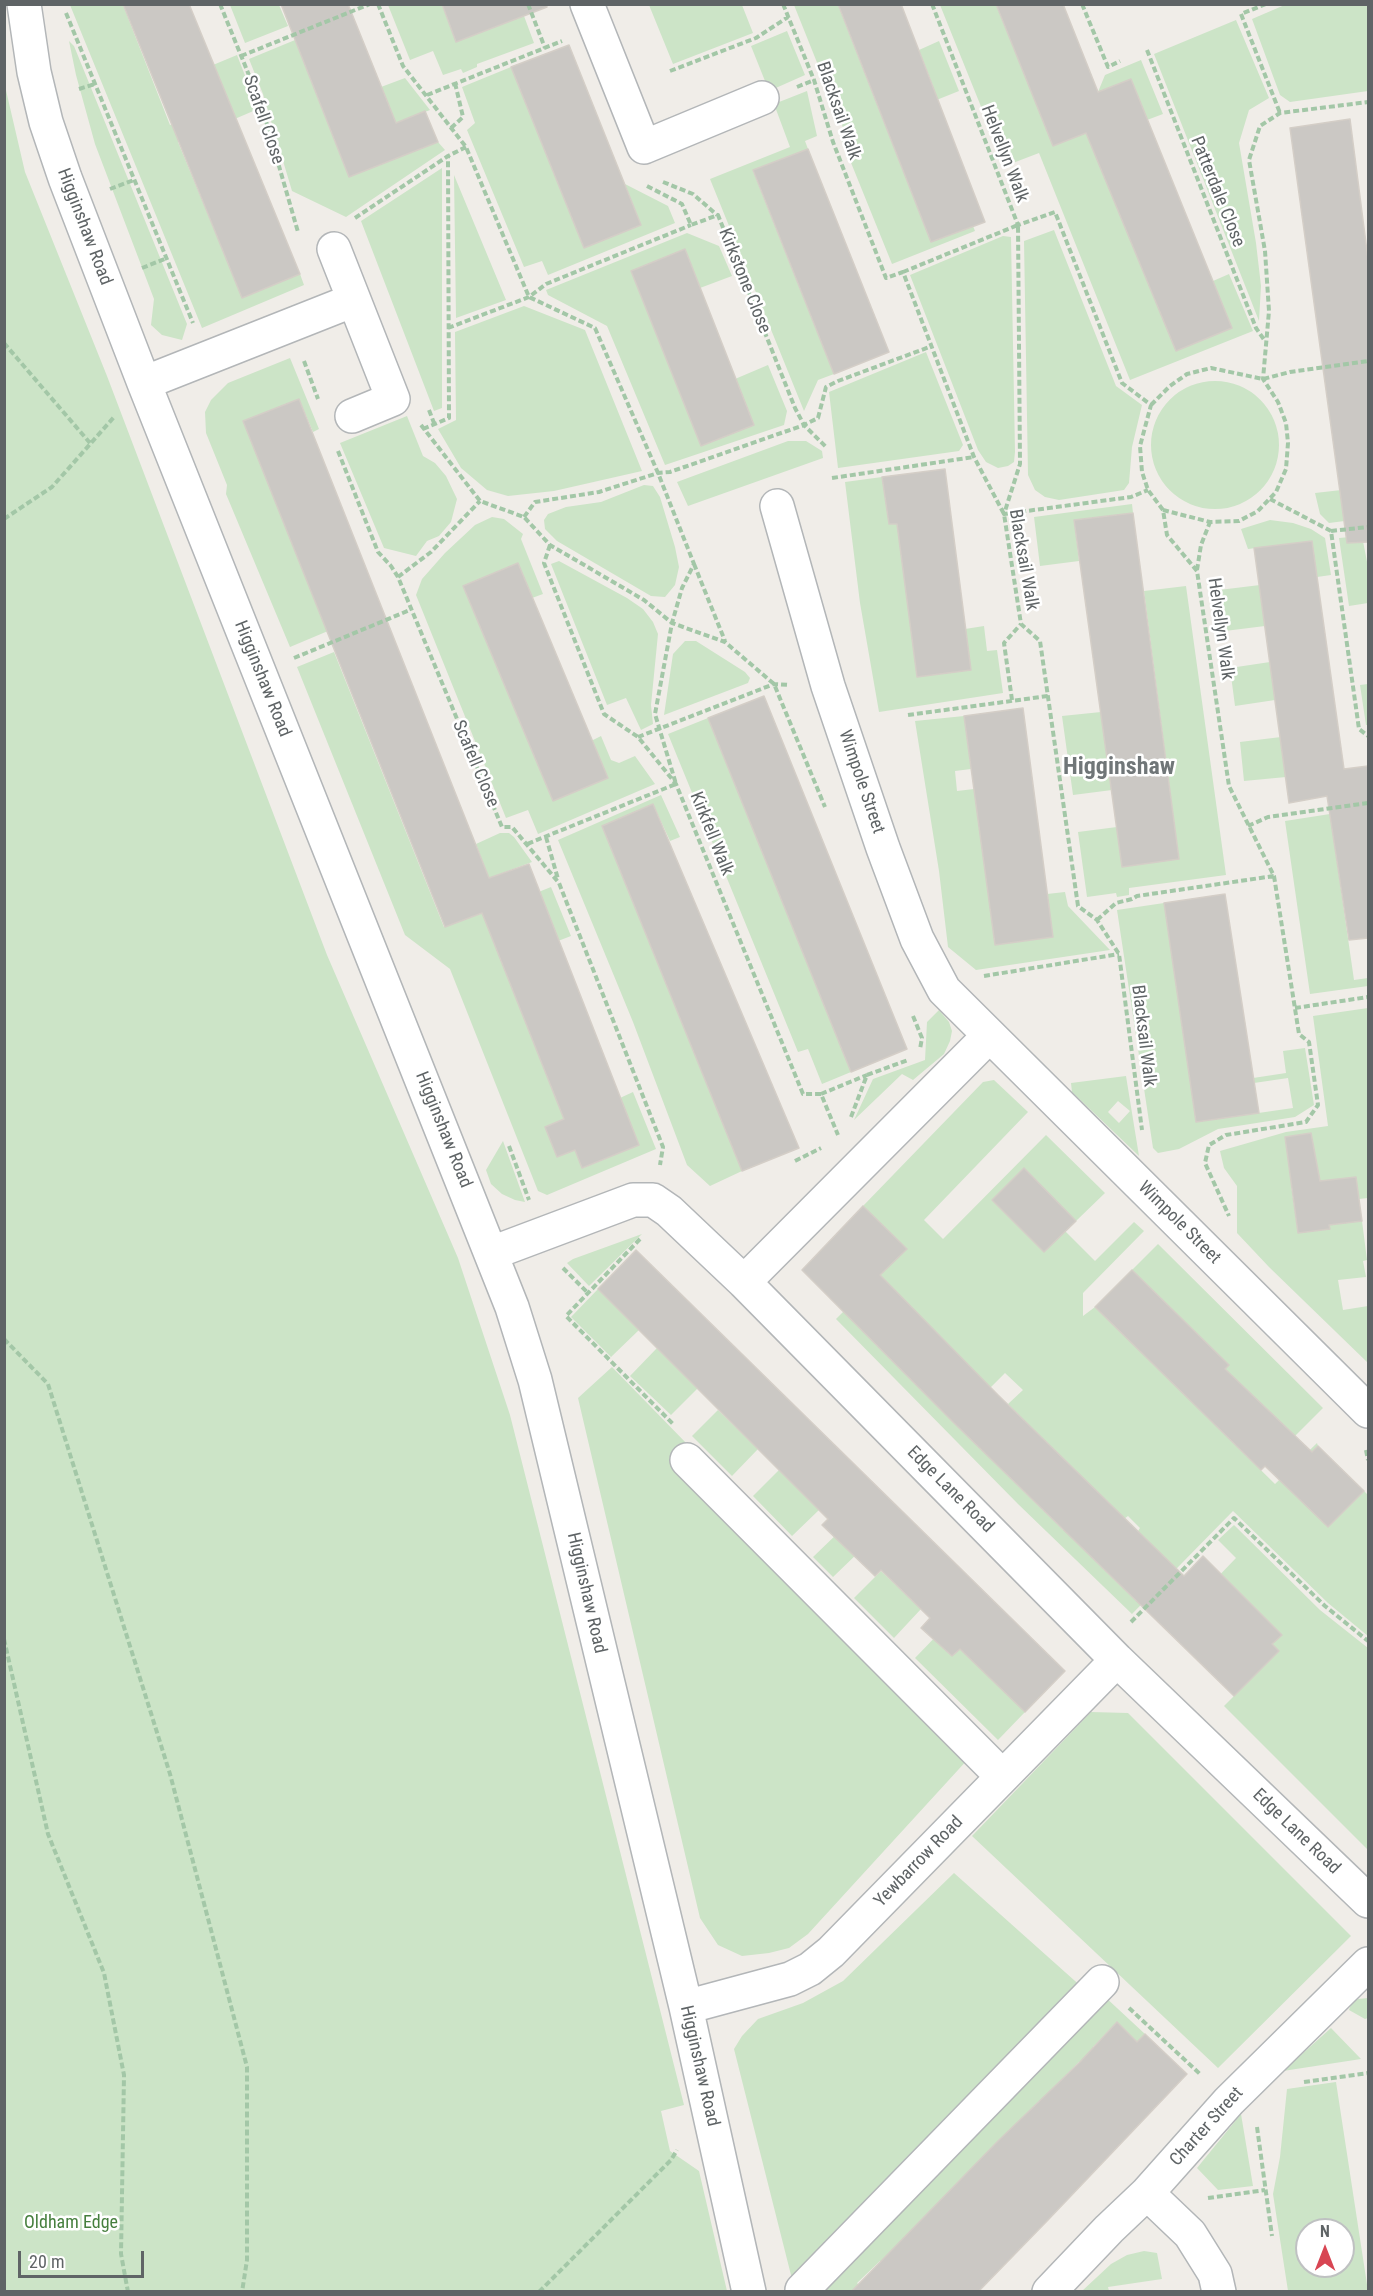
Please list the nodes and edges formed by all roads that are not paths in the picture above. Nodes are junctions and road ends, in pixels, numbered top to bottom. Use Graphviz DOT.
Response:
graph roads {
  1 [pos="24,4"];
  2 [pos="587,4"];
  3 [pos="762,98"];
  4 [pos="346,239"];
  5 [pos="354,300"];
  6 [pos="144,383"];
  7 [pos="352,416"];
  8 [pos="777,506"];
  9 [pos="989,1036"];
  10 [pos="492,1253"];
  11 [pos="744,1282"];
  12 [pos="1368,1410"];
  13 [pos="687,1460"];
  14 [pos="1118,1660"];
  15 [pos="1002,1776"];
  16 [pos="1368,1901"];
  17 [pos="1368,1965"];
  18 [pos="1102,1983"];
  19 [pos="686,2007"];
  20 [pos="1147,2193"];
  21 [pos="802,2290"];
  22 [pos="749,2292"];
  23 [pos="1049,2292"];
  24 [pos="1219,2292"];
  1 -- 6 [label="street, Higginshaw Road"];
  2 -- 3 [label="street"];
  4 -- 5 [label="street"];
  5 -- 6 [label="street"];
  5 -- 7 [label="street"];
  6 -- 10 [label="street, Higginshaw Road"];
  8 -- 9 [label="street, Wimpole Street"];
  9 -- 11 [label="street"];
  9 -- 12 [label="street, Wimpole Street"];
  10 -- 11 [label="street, Edge Lane Road"];
  10 -- 19 [label="street, Higginshaw Road"];
  11 -- 14 [label="street, Edge Lane Road"];
  13 -- 15 [label="street"];
  14 -- 15 [label="street, Yewbarrow Road"];
  14 -- 16 [label="street, Edge Lane Road"];
  15 -- 19 [label="street, Yewbarrow Road"];
  17 -- 20 [label="street, Charter Street"];
  18 -- 21 [label="street"];
  19 -- 22 [label="street, Higginshaw Road"];
  20 -- 23 [label="street, Charter Street"];
  20 -- 24 [label="street"];
}
